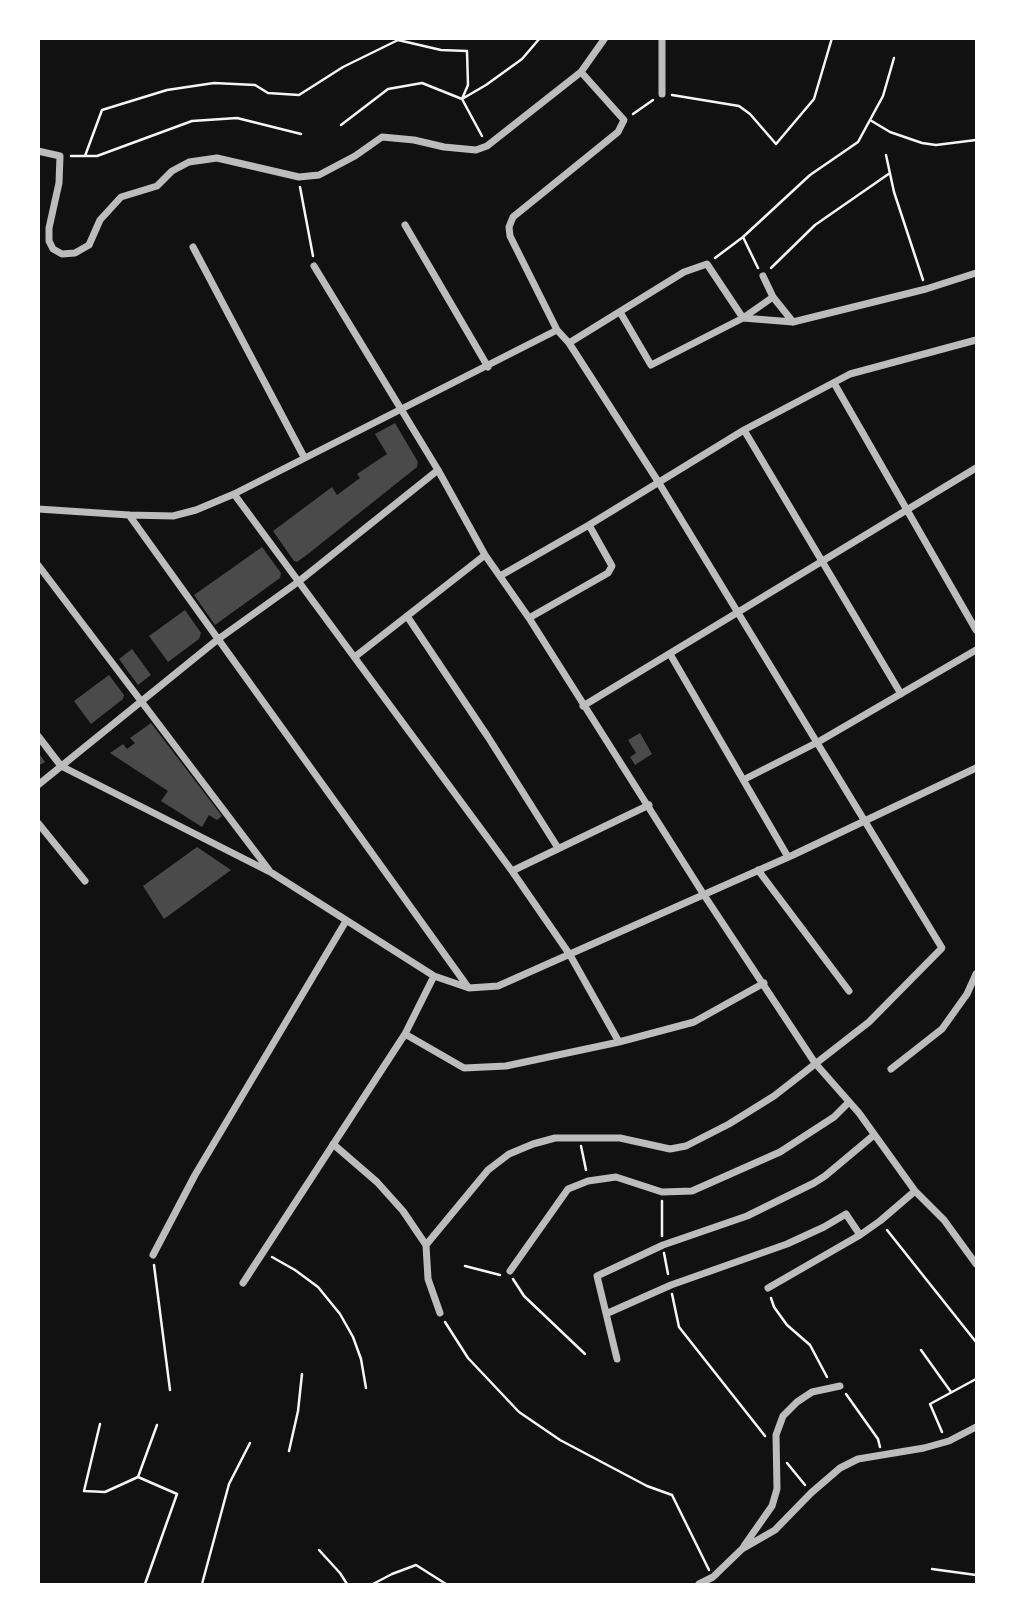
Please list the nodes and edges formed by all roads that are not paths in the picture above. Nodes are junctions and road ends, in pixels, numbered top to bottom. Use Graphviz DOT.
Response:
graph roads {
  1 [pos="606,38"];
  2 [pos="662,38"];
  3 [pos="581,72"];
  4 [pos="662,94"];
  5 [pos="38,151"];
  6 [pos="405,225"];
  7 [pos="193,247"];
  8 [pos="314,266"];
  9 [pos="976,273"];
  10 [pos="762,276"];
  11 [pos="773,297"];
  12 [pos="620,312"];
  13 [pos="743,318"];
  14 [pos="793,321"];
  15 [pos="557,330"];
  16 [pos="976,341"];
  17 [pos="569,343"];
  18 [pos="488,367"];
  19 [pos="834,383"];
  20 [pos="401,410"];
  21 [pos="744,430"];
  22 [pos="304,457"];
  23 [pos="976,468"];
  24 [pos="438,470"];
  25 [pos="659,483"];
  26 [pos="234,494"];
  27 [pos="908,508"];
  28 [pos="38,509"];
  29 [pos="129,515"];
  30 [pos="589,525"];
  31 [pos="485,555"];
  32 [pos="821,561"];
  33 [pos="38,565"];
  34 [pos="500,576"];
  35 [pos="298,582"];
  36 [pos="738,613"];
  37 [pos="407,617"];
  38 [pos="529,618"];
  39 [pos="976,630"];
  40 [pos="217,640"];
  41 [pos="976,650"];
  42 [pos="670,654"];
  43 [pos="356,656"];
  44 [pos="901,694"];
  45 [pos="140,701"];
  46 [pos="583,706"];
  47 [pos="38,736"];
  48 [pos="818,742"];
  49 [pos="61,766"];
  50 [pos="976,768"];
  51 [pos="743,780"];
  52 [pos="38,785"];
  53 [pos="649,806"];
  54 [pos="865,822"];
  55 [pos="38,823"];
  56 [pos="558,848"];
  57 [pos="788,858"];
  58 [pos="758,870"];
  59 [pos="512,871"];
  60 [pos="272,873"];
  61 [pos="85,881"];
  62 [pos="704,895"];
  63 [pos="346,921"];
  64 [pos="570,955"];
  65 [pos="976,974"];
  66 [pos="434,976"];
  67 [pos="764,983"];
  68 [pos="469,988"];
  69 [pos="849,991"];
  70 [pos="405,1034"];
  71 [pos="619,1042"];
  72 [pos="816,1063"];
  73 [pos="891,1069"];
  74 [pos="849,1102"];
  75 [pos="874,1135"];
  76 [pos="333,1144"];
  77 [pos="915,1191"];
  78 [pos="860,1235"];
  79 [pos="426,1245"];
  80 [pos="153,1255"];
  81 [pos="976,1264"];
  82 [pos="510,1271"];
  83 [pos="243,1283"];
  84 [pos="768,1287"];
  85 [pos="440,1313"];
  86 [pos="608,1313"];
  87 [pos="617,1359"];
  88 [pos="836,1386"];
  89 [pos="976,1427"];
  90 [pos="742,1549"];
  91 [pos="699,1584"];
  1 -- 3 [label="street"];
  2 -- 4 [label="street"];
  3 -- 5 [label="street"];
  3 -- 15 [label="street"];
  6 -- 18 [label="street"];
  7 -- 22 [label="street"];
  8 -- 20 [label="street"];
  9 -- 14 [label="street"];
  10 -- 11 [label="street"];
  11 -- 13 [label="street"];
  11 -- 14 [label="street"];
  12 -- 13 [label="street"];
  12 -- 13 [label="street"];
  12 -- 17 [label="street"];
  13 -- 14 [label="street"];
  15 -- 17 [label="street"];
  15 -- 18 [label="street"];
  16 -- 19 [label="street"];
  17 -- 25 [label="street"];
  18 -- 20 [label="street"];
  19 -- 21 [label="street"];
  19 -- 27 [label="street"];
  20 -- 22 [label="street"];
  20 -- 24 [label="street"];
  21 -- 25 [label="street"];
  21 -- 32 [label="street"];
  22 -- 26 [label="street"];
  23 -- 27 [label="street"];
  24 -- 31 [label="street"];
  24 -- 35 [label="street"];
  25 -- 30 [label="street"];
  25 -- 36 [label="street"];
  26 -- 29 [label="street"];
  26 -- 35 [label="street"];
  27 -- 32 [label="street"];
  27 -- 39 [label="street"];
  28 -- 29 [label="street"];
  29 -- 40 [label="street"];
  30 -- 34 [label="street"];
  30 -- 38 [label="street"];
  31 -- 34 [label="street"];
  31 -- 37 [label="street"];
  32 -- 36 [label="street"];
  32 -- 44 [label="street"];
  33 -- 45 [label="street"];
  34 -- 38 [label="street"];
  35 -- 40 [label="street"];
  35 -- 43 [label="street"];
  36 -- 42 [label="street"];
  36 -- 48 [label="street"];
  37 -- 43 [label="street"];
  37 -- 56 [label="street"];
  38 -- 46 [label="street"];
  40 -- 45 [label="street"];
  40 -- 68 [label="street"];
  41 -- 44 [label="street"];
  42 -- 46 [label="street"];
  42 -- 51 [label="street"];
  43 -- 59 [label="street"];
  44 -- 48 [label="street"];
  45 -- 49 [label="street"];
  45 -- 60 [label="street"];
  46 -- 53 [label="street"];
  47 -- 49 [label="street"];
  48 -- 51 [label="street"];
  48 -- 54 [label="street"];
  49 -- 52 [label="street"];
  49 -- 60 [label="street"];
  50 -- 54 [label="street"];
  51 -- 57 [label="street"];
  53 -- 56 [label="street"];
  53 -- 62 [label="street"];
  54 -- 57 [label="street"];
  54 -- 72 [label="street"];
  55 -- 61 [label="street"];
  56 -- 59 [label="street"];
  57 -- 58 [label="street"];
  58 -- 62 [label="street"];
  58 -- 69 [label="street"];
  59 -- 64 [label="street"];
  60 -- 63 [label="street"];
  62 -- 64 [label="street"];
  62 -- 67 [label="street"];
  63 -- 66 [label="street"];
  63 -- 80 [label="street"];
  64 -- 68 [label="street"];
  64 -- 71 [label="street"];
  65 -- 73 [label="street"];
  66 -- 68 [label="street"];
  66 -- 70 [label="street"];
  67 -- 71 [label="street"];
  67 -- 72 [label="street"];
  70 -- 71 [label="street"];
  70 -- 76 [label="street"];
  72 -- 74 [label="street"];
  72 -- 79 [label="street"];
  74 -- 75 [label="street"];
  74 -- 82 [label="street"];
  75 -- 77 [label="street"];
  75 -- 86 [label="street"];
  76 -- 79 [label="street"];
  76 -- 83 [label="street"];
  77 -- 78 [label="street"];
  77 -- 81 [label="street"];
  78 -- 84 [label="street"];
  78 -- 86 [label="street"];
  79 -- 85 [label="street"];
  86 -- 87 [label="street"];
  88 -- 90 [label="street"];
  89 -- 90 [label="street"];
  90 -- 91 [label="street"];
}
